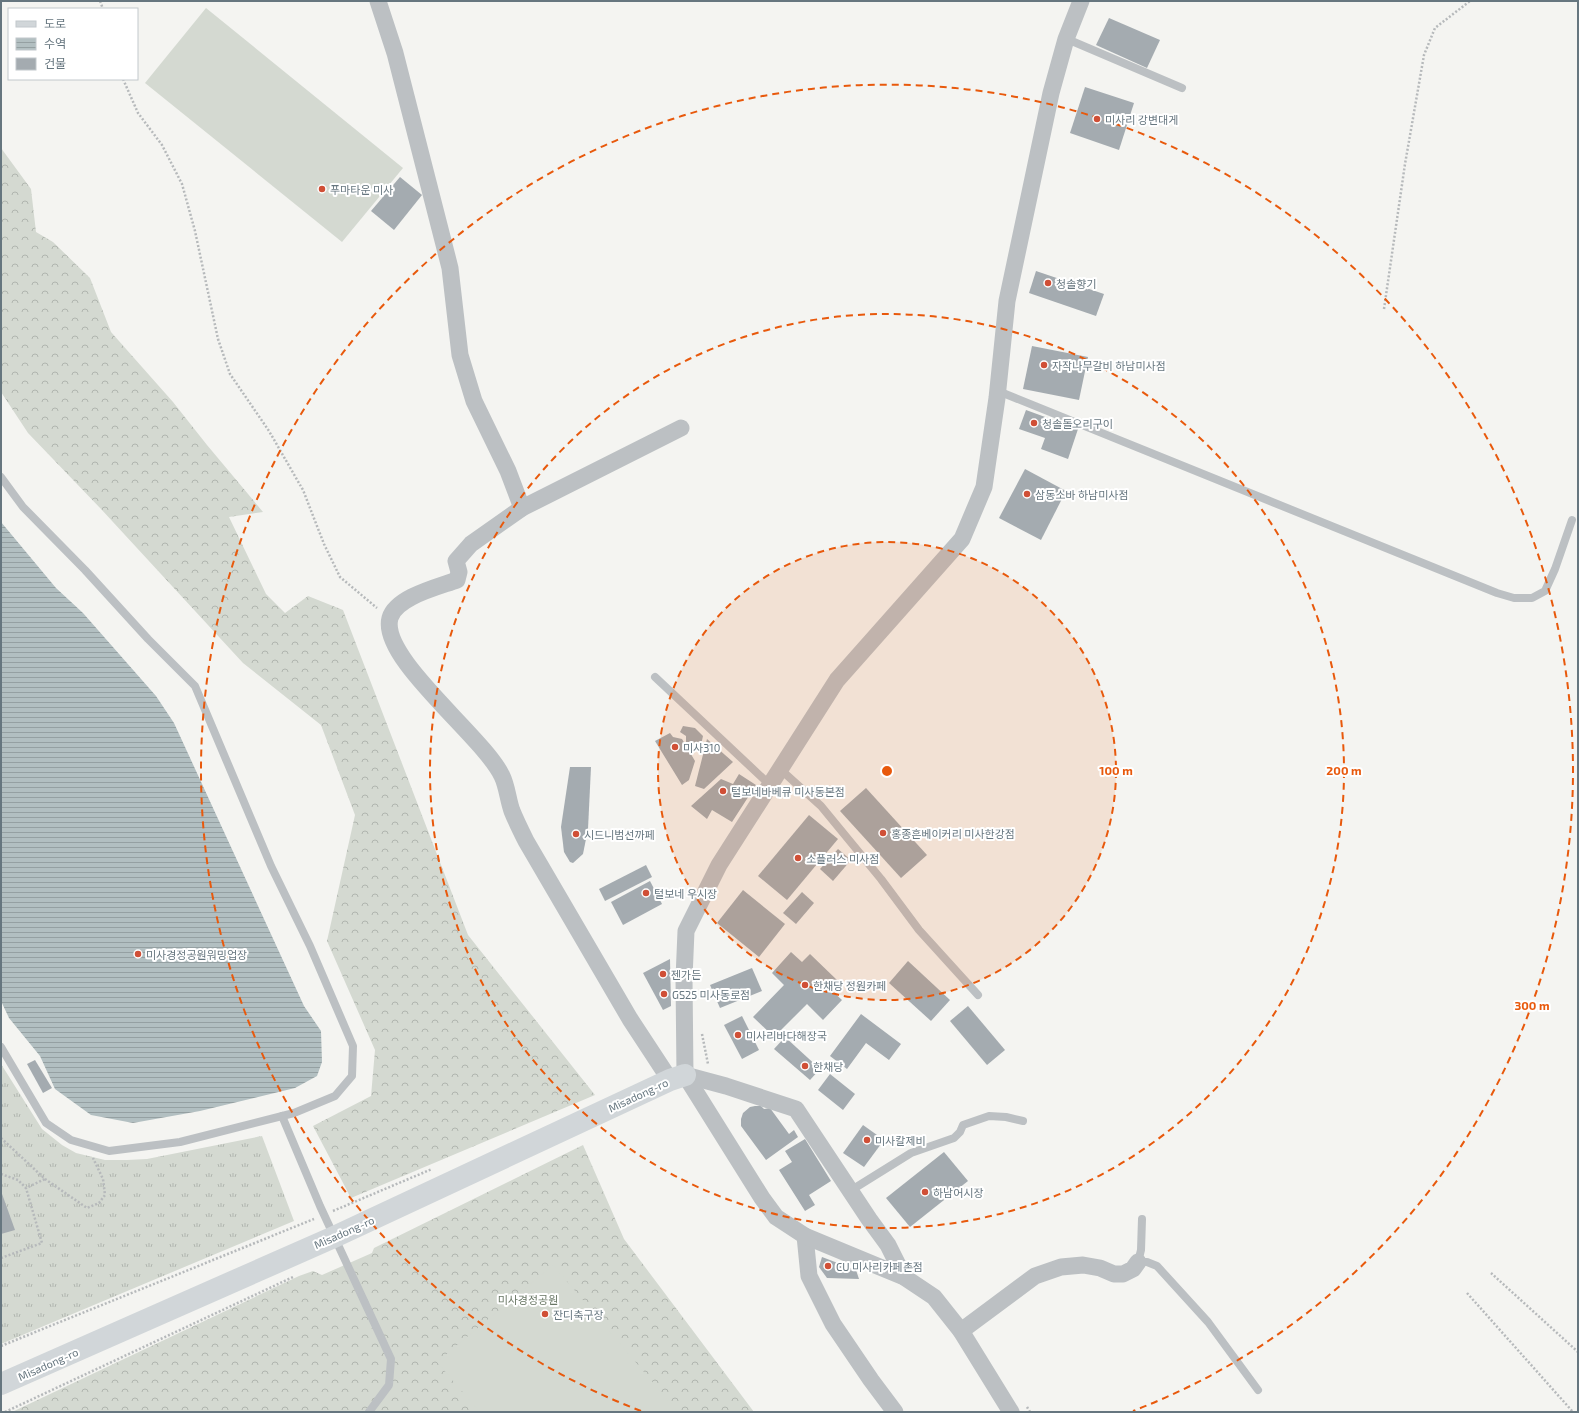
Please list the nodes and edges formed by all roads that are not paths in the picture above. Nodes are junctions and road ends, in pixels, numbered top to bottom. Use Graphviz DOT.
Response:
graph roads {
  1 [pos="378,1"];
  2 [pos="1081,1"];
  3 [pos="1067,39"];
  4 [pos="1182,88"];
  5 [pos="998,391"];
  6 [pos="681,428"];
  7 [pos="1,477"];
  8 [pos="522,508"];
  9 [pos="1572,520"];
  10 [pos="655,676"];
  11 [pos="780,769"];
  12 [pos="770,785"];
  13 [pos="978,995"];
  14 [pos="1,1047"];
  15 [pos="678,1078"];
  16 [pos="282,1116"];
  17 [pos="1023,1121"];
  18 [pos="850,1191"];
  19 [pos="1142,1219"];
  20 [pos="334,1236"];
  21 [pos="805,1236"];
  22 [pos="1138,1262"];
  23 [pos="904,1277"];
  24 [pos="961,1331"];
  25 [pos="1,1384"];
  26 [pos="1258,1390"];
  27 [pos="369,1412"];
  28 [pos="895,1412"];
  29 [pos="1011,1412"];
  1 -- 8 [label="street"];
  2 -- 3 [label="street"];
  3 -- 4 [label="lane"];
  3 -- 5 [label="street"];
  5 -- 9 [label="lane"];
  5 -- 11 [label="street"];
  6 -- 8 [label="street"];
  7 -- 16 [label="lane"];
  8 -- 15 [label="street"];
  10 -- 12 [label="lane"];
  11 -- 12 [label="street"];
  11 -- 13 [label="lane"];
  12 -- 15 [label="street"];
  14 -- 16 [label="lane"];
  15 -- 18 [label="street"];
  15 -- 20 [label="street, Misadong-ro"];
  15 -- 21 [label="street"];
  16 -- 20 [label="lane"];
  17 -- 18 [label="lane"];
  18 -- 23 [label="street"];
  19 -- 22 [label="lane"];
  20 -- 25 [label="street, Misadong-ro"];
  20 -- 27 [label="lane"];
  21 -- 23 [label="street"];
  21 -- 28 [label="street"];
  22 -- 24 [label="street"];
  22 -- 26 [label="lane"];
  23 -- 24 [label="street"];
  24 -- 29 [label="street"];
}
